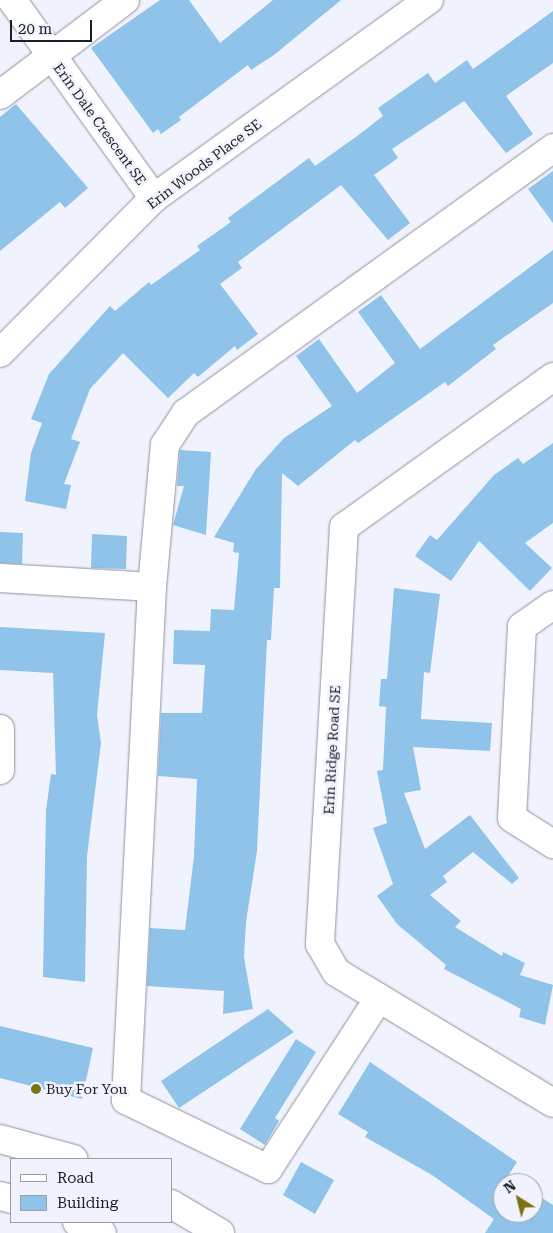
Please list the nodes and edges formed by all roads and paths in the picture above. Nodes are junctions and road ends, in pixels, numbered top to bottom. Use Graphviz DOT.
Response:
graph roads {
  1 [pos="12,0"];
  2 [pos="124,0"];
  3 [pos="429,0"];
  4 [pos="50,54"];
  5 [pos="0,95"];
  6 [pos="553,148"];
  7 [pos="154,198"];
  8 [pos="0,353"];
  9 [pos="553,377"];
  10 [pos="0,578"];
  11 [pos="152,588"];
  12 [pos="553,605"];
  13 [pos="0,729"];
  14 [pos="0,770"];
  15 [pos="553,844"];
  16 [pos="379,998"];
  17 [pos="553,1103"];
  18 [pos="0,1139"];
  19 [pos="69,1158"];
  20 [pos="172,1205"];
  21 [pos="79,1223"];
  22 [pos="102,1233"];
  23 [pos="220,1233"];
  1 -- 4 [label="street, Erin Dale Crescent SE"];
  2 -- 4 [label="street"];
  3 -- 7 [label="street, Erin Woods Place SE"];
  4 -- 5 [label="street"];
  4 -- 7 [label="street, Erin Dale Crescent SE"];
  6 -- 11 [label="street"];
  7 -- 8 [label="street, Erin Woods Place SE"];
  9 -- 16 [label="street, Erin Ridge Road SE"];
  10 -- 11 [label="street"];
  11 -- 16 [label="street"];
  12 -- 15 [label="street"];
  13 -- 14 [label="street"];
  16 -- 17 [label="street, Erin Ridge Road SE"];
  18 -- 19 [label="street"];
  20 -- 23 [label="street"];
  21 -- 22 [label="street"];
}
